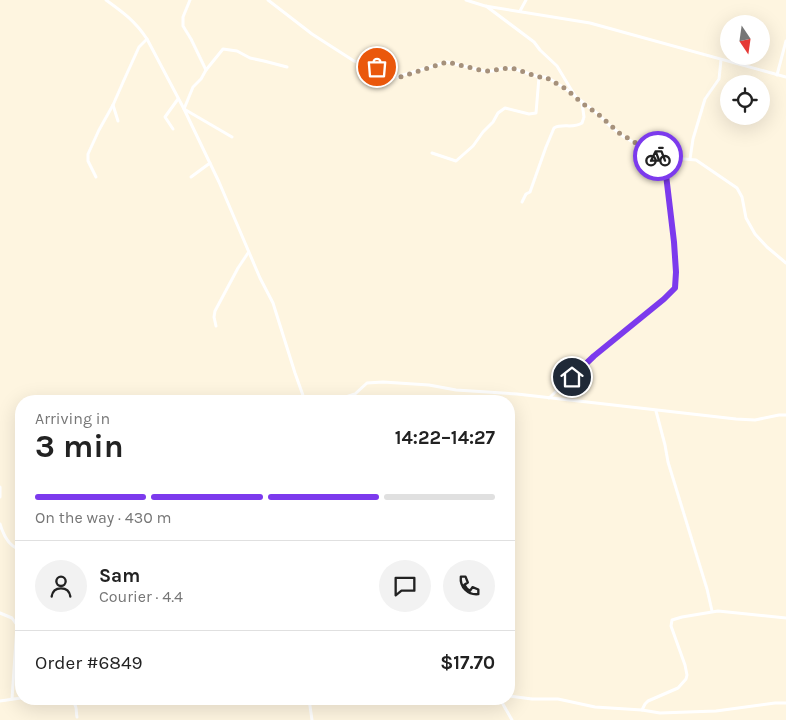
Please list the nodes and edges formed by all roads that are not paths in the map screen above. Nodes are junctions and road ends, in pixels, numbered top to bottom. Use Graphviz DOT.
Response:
graph roads {
  1 [pos="106,0"];
  2 [pos="190,0"];
  3 [pos="268,0"];
  4 [pos="466,0"];
  5 [pos="526,0"];
  6 [pos="472,1"];
  7 [pos="485,6"];
  8 [pos="520,11"];
  9 [pos="147,39"];
  10 [pos="786,41"];
  11 [pos="720,60"];
  12 [pos="720,65"];
  13 [pos="740,65"];
  14 [pos="287,67"];
  15 [pos="206,70"];
  16 [pos="777,75"];
  17 [pos="539,77"];
  18 [pos="786,77"];
  19 [pos="576,98"];
  20 [pos="178,99"];
  21 [pos="582,103"];
  22 [pos="113,105"];
  23 [pos="184,108"];
  24 [pos="118,121"];
  25 [pos="172,129"];
  26 [pos="232,137"];
  27 [pos="432,154"];
  28 [pos="664,158"];
  29 [pos="690,159"];
  30 [pos="210,163"];
  31 [pos="191,176"];
  32 [pos="96,177"];
  33 [pos="522,202"];
  34 [pos="249,253"];
  35 [pos="786,263"];
  36 [pos="216,326"];
  37 [pos="303,395"];
  38 [pos="352,395"];
  39 [pos="549,398"];
  40 [pos="656,411"];
  41 [pos="786,414"];
  42 [pos="0,487"];
  43 [pos="0,496"];
  44 [pos="0,524"];
  45 [pos="15,548"];
  46 [pos="712,611"];
  47 [pos="0,613"];
  48 [pos="786,618"];
  49 [pos="15,622"];
  50 [pos="15,648"];
  51 [pos="515,697"];
  52 [pos="12,699"];
  53 [pos="15,699"];
  54 [pos="0,701"];
  55 [pos="786,703"];
  56 [pos="75,705"];
  57 [pos="310,705"];
  58 [pos="503,705"];
  59 [pos="642,710"];
  60 [pos="76,717"];
  61 [pos="312,720"];
  62 [pos="512,720"];
  1 -- 9 [label="street"];
  2 -- 15 [label="street"];
  3 -- 17 [label="street"];
  4 -- 6 [label="street"];
  5 -- 8 [label="street"];
  6 -- 7 [label="street"];
  7 -- 8 [label="street"];
  7 -- 19 [label="street"];
  8 -- 11 [label="street"];
  9 -- 20 [label="street"];
  9 -- 22 [label="street"];
  10 -- 16 [label="street"];
  12 -- 29 [label="street"];
  13 -- 16 [label="street"];
  14 -- 15 [label="street"];
  15 -- 23 [label="street"];
  16 -- 18 [label="street"];
  17 -- 19 [label="street"];
  17 -- 27 [label="street"];
  19 -- 21 [label="street"];
  20 -- 23 [label="street"];
  20 -- 25 [label="street"];
  21 -- 28 [label="street"];
  21 -- 33 [label="street"];
  22 -- 24 [label="street"];
  22 -- 32 [label="street"];
  23 -- 26 [label="street"];
  23 -- 30 [label="street"];
  28 -- 29 [label="street"];
  28 -- 39 [label="street"];
  29 -- 35 [label="street"];
  30 -- 31 [label="street"];
  30 -- 34 [label="street"];
  34 -- 36 [label="street"];
  34 -- 37 [label="street"];
  38 -- 39 [label="street"];
  39 -- 40 [label="street"];
  40 -- 41 [label="street"];
  40 -- 46 [label="street"];
  42 -- 43 [label="street"];
  44 -- 45 [label="street"];
  46 -- 48 [label="street"];
  46 -- 59 [label="street"];
  47 -- 49 [label="street"];
  50 -- 52 [label="street"];
  51 -- 59 [label="street"];
  52 -- 53 [label="street"];
  52 -- 54 [label="street"];
  55 -- 59 [label="street"];
  56 -- 60 [label="street"];
  57 -- 61 [label="street"];
  58 -- 62 [label="street"];
}
